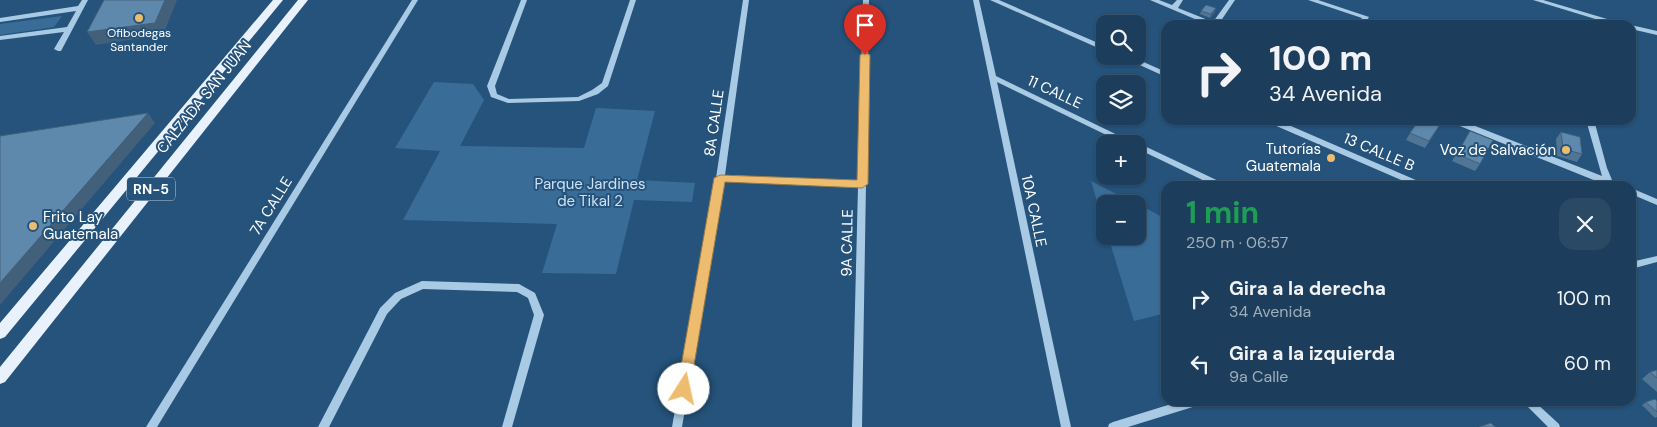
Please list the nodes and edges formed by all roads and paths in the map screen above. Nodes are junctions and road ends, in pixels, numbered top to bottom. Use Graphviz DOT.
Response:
graph roads {
  1 [pos="85,0"];
  2 [pos="278,0"];
  3 [pos="303,0"];
  4 [pos="415,0"];
  5 [pos="524,0"];
  6 [pos="633,0"];
  7 [pos="746,0"];
  8 [pos="866,0"];
  9 [pos="976,0"];
  10 [pos="993,0"];
  11 [pos="1153,0"];
  12 [pos="1180,0"];
  13 [pos="1232,0"];
  14 [pos="1311,0"];
  15 [pos="1536,0"];
  16 [pos="80,8"];
  17 [pos="1174,8"];
  18 [pos="0,20"];
  19 [pos="1203,20"];
  20 [pos="1218,20"];
  21 [pos="1364,20"];
  22 [pos="1605,20"];
  23 [pos="1636,28"];
  24 [pos="69,29"];
  25 [pos="1657,33"];
  26 [pos="0,38"];
  27 [pos="1096,44"];
  28 [pos="58,49"];
  29 [pos="1143,65"];
  30 [pos="1161,73"];
  31 [pos="992,77"];
  32 [pos="1282,125"];
  33 [pos="1466,125"];
  34 [pos="1591,125"];
  35 [pos="1113,135"];
  36 [pos="1146,150"];
  37 [pos="720,178"];
  38 [pos="1212,181"];
  39 [pos="1410,181"];
  40 [pos="1606,181"];
  41 [pos="1609,181"];
  42 [pos="862,184"];
  43 [pos="1636,193"];
  44 [pos="1657,202"];
  45 [pos="1657,258"];
  46 [pos="1636,264"];
  47 [pos="398,296"];
  48 [pos="0,333"];
  49 [pos="0,378"];
  50 [pos="1180,406"];
  51 [pos="1532,406"];
  52 [pos="150,427"];
  53 [pos="324,427"];
  54 [pos="507,427"];
  55 [pos="677,427"];
  56 [pos="857,427"];
  57 [pos="1066,427"];
  58 [pos="1113,427"];
  59 [pos="1555,427"];
  1 -- 16 [label="street"];
  2 -- 48 [label="main road, CALZADA SAN JUAN / RN-5"];
  3 -- 49 [label="main road, CALZADA SAN JUAN / RN-5"];
  4 -- 52 [label="street, 7A CALLE"];
  5 -- 6 [label="street"];
  7 -- 37 [label="street, 8A CALLE"];
  8 -- 42 [label="street, 9A CALLE"];
  9 -- 31 [label="street, 10A CALLE"];
  10 -- 27 [label="street"];
  11 -- 17 [label="street"];
  12 -- 17 [label="street"];
  13 -- 20 [label="street"];
  14 -- 21 [label="street"];
  15 -- 22 [label="street"];
  16 -- 18 [label="street"];
  16 -- 24 [label="street"];
  17 -- 19 [label="street"];
  23 -- 25 [label="street"];
  24 -- 26 [label="street"];
  24 -- 28 [label="street"];
  29 -- 30 [label="street"];
  31 -- 35 [label="street, 11 CALLE"];
  31 -- 57 [label="street, 10A CALLE"];
  32 -- 39 [label="street, 13 CALLE B"];
  33 -- 40 [label="street"];
  34 -- 41 [label="street"];
  36 -- 38 [label="street"];
  37 -- 42 [label="street"];
  37 -- 55 [label="street, 8A CALLE"];
  42 -- 56 [label="street, 9A CALLE"];
  43 -- 44 [label="street"];
  45 -- 46 [label="street"];
  47 -- 53 [label="street"];
  47 -- 54 [label="street"];
  50 -- 58 [label="street"];
  51 -- 59 [label="street"];
}
